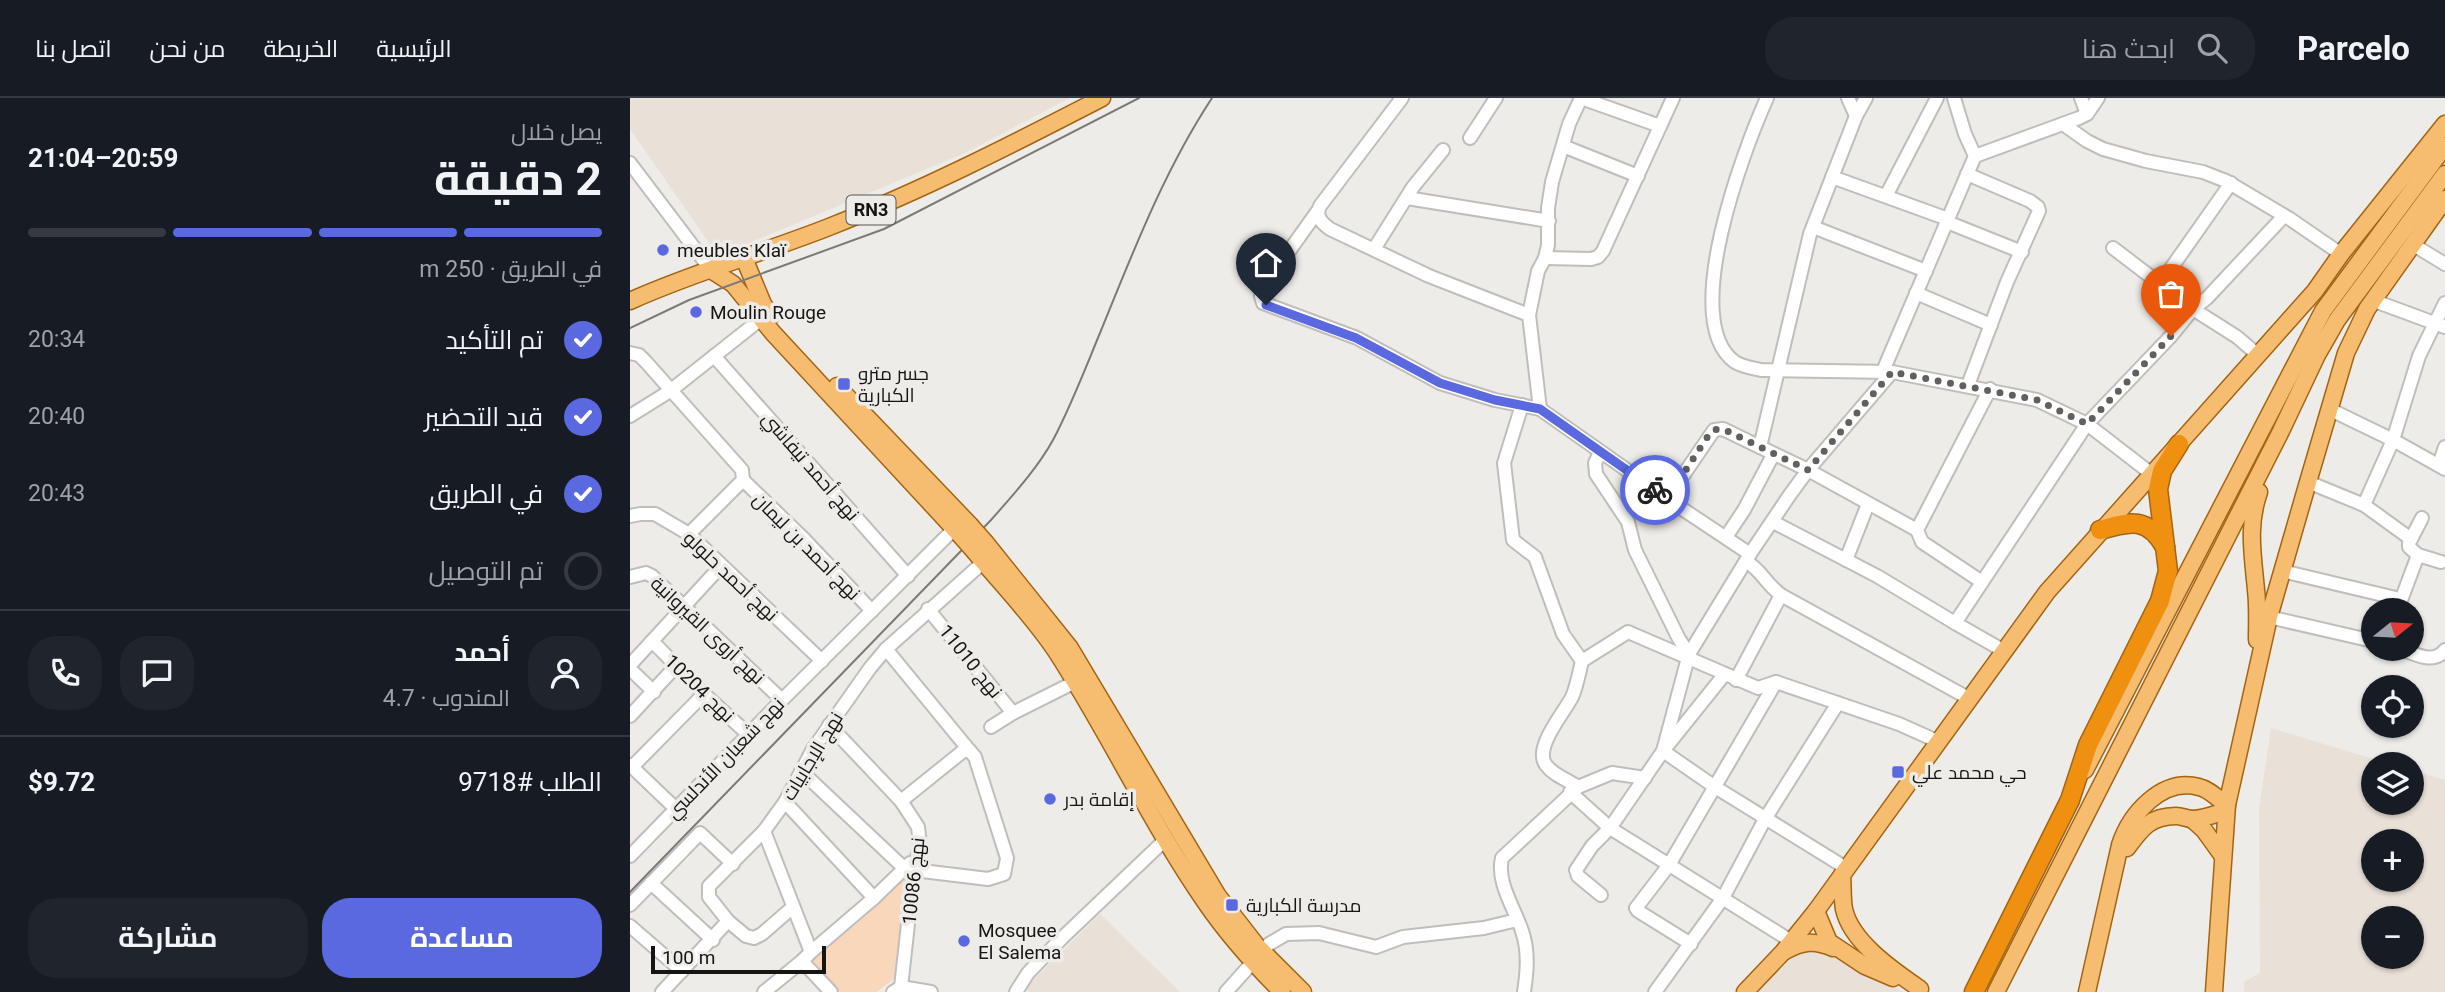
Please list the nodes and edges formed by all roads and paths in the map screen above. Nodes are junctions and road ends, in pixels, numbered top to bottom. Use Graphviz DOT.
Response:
graph roads {
  1 [pos="1102,98"];
  2 [pos="1402,98"];
  3 [pos="1496,98"];
  4 [pos="1581,98"];
  5 [pos="1673,98"];
  6 [pos="1767,98"];
  7 [pos="1848,98"];
  8 [pos="1866,98"];
  9 [pos="1937,98"];
  10 [pos="1954,98"];
  11 [pos="2081,98"];
  12 [pos="2098,98"];
  13 [pos="2087,114"];
  14 [pos="1856,116"];
  15 [pos="2063,124"];
  16 [pos="2445,124"];
  17 [pos="1660,126"];
  18 [pos="1470,138"];
  19 [pos="1563,146"];
  20 [pos="2445,146"];
  21 [pos="1443,150"];
  22 [pos="1975,156"];
  23 [pos="630,163"];
  24 [pos="1967,174"];
  25 [pos="2445,174"];
  26 [pos="1637,176"];
  27 [pos="1832,177"];
  28 [pos="2231,183"];
  29 [pos="1886,196"];
  30 [pos="1407,198"];
  31 [pos="2445,200"];
  32 [pos="1317,212"];
  33 [pos="2284,216"];
  34 [pos="1947,220"];
  35 [pos="1549,221"];
  36 [pos="1812,227"];
  37 [pos="2412,244"];
  38 [pos="1374,248"];
  39 [pos="2113,248"];
  40 [pos="2022,252"];
  41 [pos="2341,254"];
  42 [pos="744,258"];
  43 [pos="1545,258"];
  44 [pos="2445,264"];
  45 [pos="711,270"];
  46 [pos="1926,271"];
  47 [pos="2160,284"];
  48 [pos="1916,293"];
  49 [pos="2372,300"];
  50 [pos="630,301"];
  51 [pos="2445,303"];
  52 [pos="2193,309"];
  53 [pos="1529,315"];
  54 [pos="761,319"];
  55 [pos="1992,325"];
  56 [pos="2440,325"];
  57 [pos="630,354"];
  58 [pos="2258,355"];
  59 [pos="714,356"];
  60 [pos="1778,371"];
  61 [pos="1887,372"];
  62 [pos="1968,385"];
  63 [pos="1990,389"];
  64 [pos="670,391"];
  65 [pos="1522,405"];
  66 [pos="1540,409"];
  67 [pos="2329,409"];
  68 [pos="630,416"];
  69 [pos="2087,424"];
  70 [pos="2281,431"];
  71 [pos="2393,440"];
  72 [pos="2179,444"];
  73 [pos="1760,447"];
  74 [pos="2445,447"];
  75 [pos="1600,452"];
  76 [pos="1773,455"];
  77 [pos="2442,467"];
  78 [pos="1808,470"];
  79 [pos="2152,475"];
  80 [pos="743,480"];
  81 [pos="2308,482"];
  82 [pos="1667,499"];
  83 [pos="1868,504"];
  84 [pos="2364,505"];
  85 [pos="630,516"];
  86 [pos="2422,518"];
  87 [pos="1773,522"];
  88 [pos="962,527"];
  89 [pos="1917,530"];
  90 [pos="2100,530"];
  91 [pos="689,534"];
  92 [pos="1726,537"];
  93 [pos="2411,539"];
  94 [pos="2167,550"];
  95 [pos="984,552"];
  96 [pos="2418,555"];
  97 [pos="1748,557"];
  98 [pos="1846,560"];
  99 [pos="2441,562"];
  100 [pos="721,566"];
  101 [pos="2282,571"];
  102 [pos="908,576"];
  103 [pos="630,577"];
  104 [pos="1982,582"];
  105 [pos="1781,595"];
  106 [pos="2375,598"];
  107 [pos="2402,598"];
  108 [pos="685,606"];
  109 [pos="928,609"];
  110 [pos="872,611"];
  111 [pos="2269,617"];
  112 [pos="1955,623"];
  113 [pos="2361,638"];
  114 [pos="652,641"];
  115 [pos="886,649"];
  116 [pos="2445,650"];
  117 [pos="2004,651"];
  118 [pos="1688,656"];
  119 [pos="2424,657"];
  120 [pos="821,661"];
  121 [pos="1582,661"];
  122 [pos="2258,661"];
  123 [pos="677,666"];
  124 [pos="630,667"];
  125 [pos="1730,677"];
  126 [pos="1081,680"];
  127 [pos="1776,682"];
  128 [pos="654,692"];
  129 [pos="704,694"];
  130 [pos="1970,699"];
  131 [pos="782,700"];
  132 [pos="1838,703"];
  133 [pos="1013,713"];
  134 [pos="630,716"];
  135 [pos="829,725"];
  136 [pos="991,727"];
  137 [pos="748,734"];
  138 [pos="1937,741"];
  139 [pos="969,750"];
  140 [pos="1663,751"];
  141 [pos="631,766"];
  142 [pos="801,771"];
  143 [pos="1645,778"];
  144 [pos="1715,787"];
  145 [pos="1574,790"];
  146 [pos="2070,800"];
  147 [pos="901,801"];
  148 [pos="785,802"];
  149 [pos="676,808"];
  150 [pos="2226,808"];
  151 [pos="2192,819"];
  152 [pos="1765,820"];
  153 [pos="1610,828"];
  154 [pos="764,831"];
  155 [pos="630,834"];
  156 [pos="1165,840"];
  157 [pos="641,844"];
  158 [pos="2222,855"];
  159 [pos="630,856"];
  160 [pos="2117,861"];
  161 [pos="733,864"];
  162 [pos="911,865"];
  163 [pos="1669,865"];
  164 [pos="1844,872"];
  165 [pos="651,883"];
  166 [pos="1601,895"];
  167 [pos="874,898"];
  168 [pos="1723,898"];
  169 [pos="630,905"];
  170 [pos="793,907"];
  171 [pos="1817,910"];
  172 [pos="1517,920"];
  173 [pos="728,921"];
  174 [pos="630,926"];
  175 [pos="1854,929"];
  176 [pos="713,940"];
  177 [pos="1691,944"];
  178 [pos="1787,946"];
  179 [pos="1842,951"];
  180 [pos="806,956"];
  181 [pos="1259,958"];
  182 [pos="682,971"];
  183 [pos="897,990"];
  184 [pos="1922,991"];
  185 [pos="662,992"];
  186 [pos="762,992"];
  187 [pos="831,992"];
  188 [pos="931,992"];
  189 [pos="1016,992"];
  190 [pos="1226,992"];
  191 [pos="1282,992"];
  192 [pos="1303,992"];
  193 [pos="1524,992"];
  194 [pos="1655,992"];
  195 [pos="1745,992"];
  196 [pos="1974,992"];
  197 [pos="1996,992"];
  198 [pos="2087,992"];
  199 [pos="2214,992"];
  1 -- 42 [label="main road, RN3"];
  2 -- 32 [label="street"];
  3 -- 18 [label="street"];
  4 -- 17 [label="street"];
  4 -- 19 [label="street"];
  5 -- 17 [label="street"];
  6 -- 60 [label="street"];
  7 -- 14 [label="street"];
  8 -- 14 [label="street"];
  9 -- 29 [label="street"];
  10 -- 22 [label="street"];
  11 -- 13 [label="street"];
  12 -- 13 [label="street"];
  13 -- 15 [label="street"];
  14 -- 27 [label="street"];
  15 -- 22 [label="street"];
  15 -- 28 [label="street"];
  16 -- 41 [label="main road"];
  17 -- 26 [label="street"];
  19 -- 26 [label="street"];
  19 -- 35 [label="street"];
  20 -- 146 [label="main road"];
  21 -- 30 [label="street"];
  22 -- 24 [label="street"];
  23 -- 45 [label="street"];
  24 -- 34 [label="street"];
  24 -- 40 [label="street"];
  25 -- 70 [label="main road"];
  26 -- 43 [label="street"];
  27 -- 29 [label="street"];
  27 -- 36 [label="street"];
  28 -- 33 [label="street"];
  28 -- 47 [label="street"];
  29 -- 34 [label="street"];
  30 -- 35 [label="street"];
  30 -- 38 [label="street"];
  31 -- 37 [label="main road"];
  32 -- 38 [label="street"];
  32 -- 65 [label="street"];
  33 -- 41 [label="street"];
  33 -- 52 [label="street"];
  34 -- 40 [label="street"];
  34 -- 46 [label="street"];
  35 -- 43 [label="street"];
  36 -- 46 [label="street"];
  36 -- 60 [label="street"];
  37 -- 44 [label="street"];
  37 -- 49 [label="main road"];
  38 -- 53 [label="street"];
  39 -- 47 [label="street"];
  40 -- 55 [label="street"];
  41 -- 58 [label="main road"];
  42 -- 45 [label="main road, RN3"];
  42 -- 88 [label="main road"];
  43 -- 53 [label="street"];
  45 -- 50 [label="main road, RN3"];
  45 -- 54 [label="main road"];
  46 -- 48 [label="street"];
  47 -- 52 [label="street"];
  48 -- 55 [label="street"];
  48 -- 61 [label="street"];
  49 -- 56 [label="street"];
  49 -- 67 [label="main road"];
  51 -- 56 [label="street"];
  52 -- 58 [label="street"];
  52 -- 69 [label="street"];
  53 -- 66 [label="street"];
  54 -- 59 [label="street"];
  54 -- 88 [label="main road"];
  55 -- 62 [label="street"];
  56 -- 71 [label="street"];
  57 -- 64 [label="street, نهج أحمد بن ليمان"];
  58 -- 72 [label="main road"];
  59 -- 64 [label="street"];
  59 -- 102 [label="street, نهج أحمد تيفاشي"];
  60 -- 61 [label="street"];
  60 -- 73 [label="street"];
  61 -- 62 [label="street"];
  61 -- 78 [label="street"];
  62 -- 63 [label="street"];
  63 -- 69 [label="street"];
  63 -- 89 [label="street"];
  64 -- 68 [label="street"];
  64 -- 80 [label="street, نهج أحمد بن ليمان"];
  65 -- 66 [label="street"];
  65 -- 121 [label="street"];
  66 -- 75 [label="street"];
  67 -- 71 [label="street"];
  67 -- 81 [label="main road"];
  69 -- 79 [label="street"];
  69 -- 104 [label="street"];
  70 -- 122 [label="main road"];
  70 -- 197 [label="main road"];
  71 -- 77 [label="street"];
  71 -- 84 [label="street"];
  72 -- 79 [label="main road"];
  72 -- 94 [label="highway"];
  73 -- 76 [label="street"];
  73 -- 82 [label="street"];
  74 -- 77 [label="street"];
  75 -- 82 [label="street"];
  75 -- 118 [label="street"];
  76 -- 78 [label="street"];
  76 -- 92 [label="street"];
  78 -- 83 [label="street"];
  78 -- 87 [label="street"];
  79 -- 90 [label="main road"];
  80 -- 91 [label="street"];
  80 -- 110 [label="street, نهج أحمد بن ليمان"];
  81 -- 84 [label="street"];
  81 -- 101 [label="main road"];
  82 -- 92 [label="street"];
  83 -- 89 [label="street"];
  83 -- 98 [label="street"];
  84 -- 93 [label="street"];
  85 -- 91 [label="street, نهج أحمد حلولو"];
  86 -- 93 [label="street"];
  87 -- 97 [label="street"];
  87 -- 98 [label="street"];
  88 -- 95 [label="main road, bridge"];
  88 -- 102 [label="street, نهج شعبان الأندلسي"];
  89 -- 104 [label="street"];
  90 -- 94 [label="highway"];
  90 -- 117 [label="main road"];
  91 -- 100 [label="street, نهج أحمد حلولو"];
  92 -- 97 [label="street"];
  93 -- 96 [label="street"];
  94 -- 146 [label="highway"];
  95 -- 109 [label="street, نهج الإجابيات"];
  95 -- 126 [label="main road"];
  96 -- 99 [label="street"];
  96 -- 107 [label="street"];
  97 -- 105 [label="street"];
  97 -- 118 [label="street"];
  98 -- 112 [label="street"];
  100 -- 108 [label="street"];
  100 -- 120 [label="street, نهج أحمد حلولو"];
  101 -- 106 [label="street"];
  101 -- 111 [label="main road"];
  102 -- 110 [label="street, نهج شعبان الأندلسي"];
  103 -- 108 [label="street, نهج أروى القيروانية"];
  104 -- 112 [label="street"];
  105 -- 125 [label="street"];
  105 -- 130 [label="street"];
  108 -- 114 [label="street"];
  108 -- 131 [label="street, نهج أروى القيروانية"];
  109 -- 115 [label="street, نهج الإجابيات"];
  109 -- 133 [label="street, نهج 11010"];
  110 -- 120 [label="street, نهج شعبان الأندلسي"];
  111 -- 113 [label="street"];
  111 -- 122 [label="main road"];
  112 -- 117 [label="street"];
  114 -- 123 [label="street, نهج 10204"];
  114 -- 124 [label="street"];
  115 -- 135 [label="street, نهج الإجابيات"];
  115 -- 139 [label="street"];
  116 -- 119 [label="street"];
  117 -- 130 [label="main road"];
  118 -- 121 [label="street"];
  118 -- 125 [label="street"];
  118 -- 140 [label="street"];
  120 -- 131 [label="street, نهج شعبان الأندلسي"];
  121 -- 145 [label="street"];
  122 -- 150 [label="main road"];
  123 -- 128 [label="street"];
  123 -- 129 [label="street, نهج 10204"];
  124 -- 128 [label="street"];
  125 -- 127 [label="street"];
  125 -- 140 [label="street"];
  126 -- 133 [label="street"];
  126 -- 156 [label="main road"];
  126 -- 181 [label="main road"];
  127 -- 132 [label="street"];
  127 -- 144 [label="street"];
  128 -- 134 [label="street"];
  129 -- 137 [label="street, نهج 10204"];
  129 -- 141 [label="street"];
  130 -- 138 [label="main road"];
  131 -- 137 [label="street, نهج شعبان الأندلسي"];
  132 -- 138 [label="street"];
  132 -- 152 [label="street"];
  133 -- 136 [label="street"];
  135 -- 142 [label="street, نهج الإجابيات"];
  135 -- 147 [label="street, نهج 10086"];
  137 -- 149 [label="street, نهج شعبان الأندلسي"];
  138 -- 164 [label="main road"];
  139 -- 147 [label="street"];
  139 -- 162 [label="street"];
  140 -- 143 [label="street"];
  140 -- 144 [label="street"];
  141 -- 149 [label="street"];
  142 -- 148 [label="street, نهج الإجابيات"];
  142 -- 162 [label="street"];
  143 -- 145 [label="street"];
  143 -- 153 [label="street"];
  144 -- 152 [label="street"];
  144 -- 163 [label="street"];
  145 -- 153 [label="street"];
  145 -- 172 [label="street"];
  146 -- 196 [label="highway"];
  147 -- 162 [label="street, نهج 10086"];
  148 -- 154 [label="street, نهج الإجابيات"];
  148 -- 167 [label="street"];
  149 -- 157 [label="street, نهج شعبان الأندلسي"];
  150 -- 151 [label="main road"];
  150 -- 158 [label="main road"];
  150 -- 160 [label="main road"];
  151 -- 158 [label="main road"];
  151 -- 160 [label="main road"];
  152 -- 164 [label="street"];
  152 -- 168 [label="street"];
  153 -- 163 [label="street"];
  153 -- 166 [label="street"];
  154 -- 161 [label="street, نهج الإجابيات"];
  154 -- 170 [label="street"];
  155 -- 157 [label="street"];
  156 -- 181 [label="main road"];
  156 -- 189 [label="street"];
  157 -- 159 [label="street, نهج شعبان الأندلسي"];
  158 -- 199 [label="main road"];
  160 -- 198 [label="main road"];
  161 -- 165 [label="street"];
  161 -- 173 [label="street, نهج الإجابيات"];
  162 -- 167 [label="street"];
  162 -- 183 [label="street, نهج 10086"];
  163 -- 168 [label="street"];
  163 -- 177 [label="street"];
  164 -- 171 [label="main road"];
  164 -- 175 [label="main road"];
  165 -- 169 [label="street"];
  165 -- 176 [label="street"];
  167 -- 180 [label="street"];
  168 -- 177 [label="street"];
  168 -- 178 [label="street"];
  170 -- 173 [label="street"];
  170 -- 180 [label="street"];
  171 -- 175 [label="main road"];
  171 -- 178 [label="main road"];
  171 -- 179 [label="main road"];
  172 -- 181 [label="street"];
  172 -- 193 [label="street"];
  173 -- 176 [label="street"];
  174 -- 182 [label="street"];
  175 -- 184 [label="main road"];
  176 -- 182 [label="street"];
  177 -- 194 [label="street"];
  178 -- 179 [label="main road"];
  178 -- 195 [label="main road"];
  179 -- 184 [label="main road"];
  180 -- 186 [label="street"];
  180 -- 187 [label="street"];
  181 -- 190 [label="street"];
  181 -- 191 [label="main road"];
  181 -- 192 [label="main road"];
  182 -- 185 [label="street"];
  183 -- 188 [label="street"];
}
